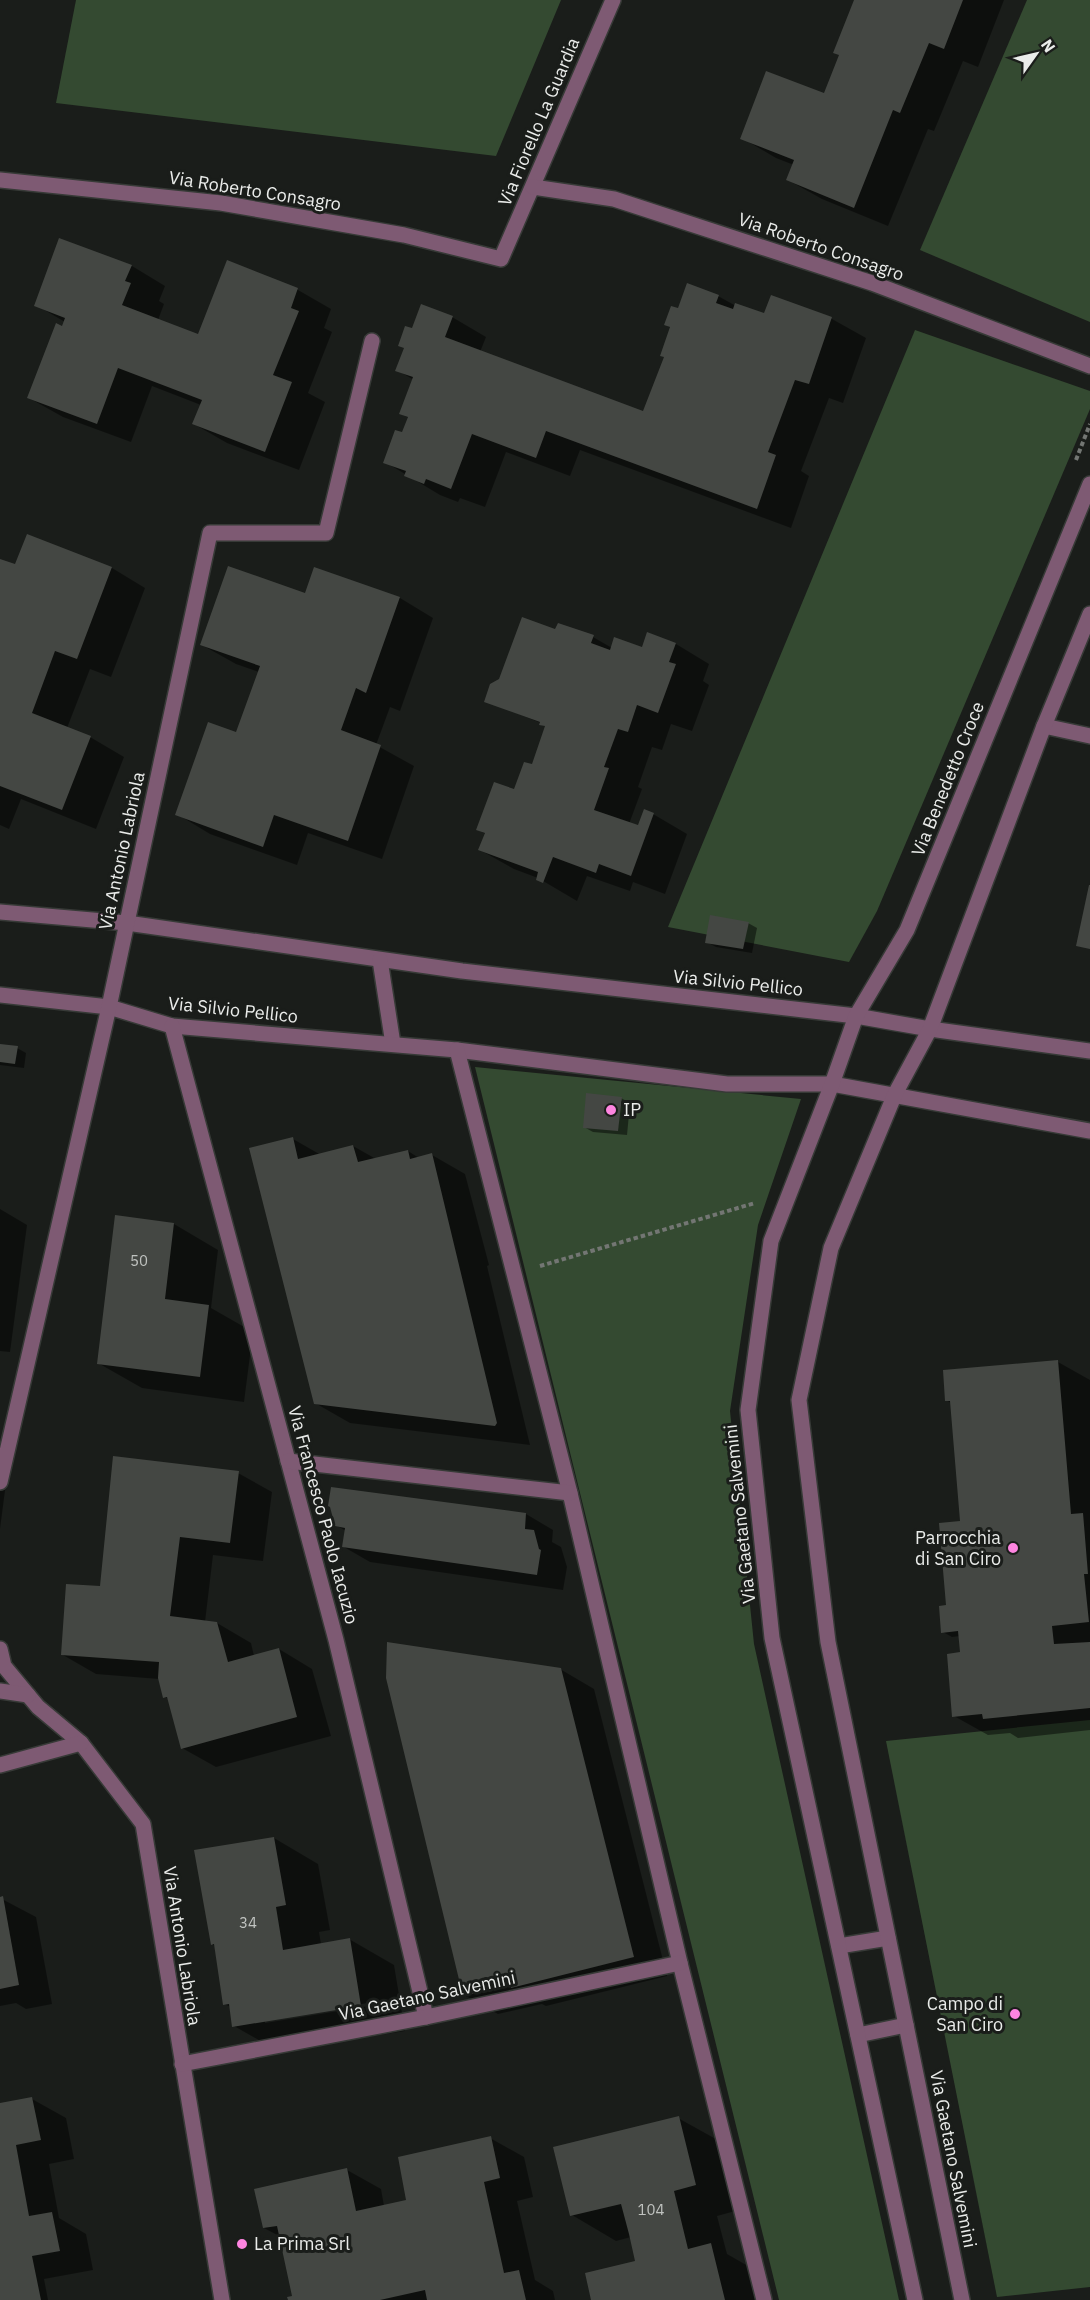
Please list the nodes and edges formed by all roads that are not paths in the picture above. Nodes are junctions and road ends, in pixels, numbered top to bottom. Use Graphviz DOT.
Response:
graph roads {
  1 [pos="613,0"];
  2 [pos="0,180"];
  3 [pos="532,187"];
  4 [pos="501,259"];
  5 [pos="372,342"];
  6 [pos="1090,366"];
  7 [pos="1089,489"];
  8 [pos="1090,614"];
  9 [pos="1044,726"];
  10 [pos="1090,736"];
  11 [pos="0,912"];
  12 [pos="127,923"];
  13 [pos="380,960"];
  14 [pos="0,995"];
  15 [pos="109,1007"];
  16 [pos="856,1016"];
  17 [pos="172,1026"];
  18 [pos="930,1029"];
  19 [pos="393,1044"];
  20 [pos="457,1050"];
  21 [pos="1090,1051"];
  22 [pos="832,1084"];
  23 [pos="896,1094"];
  24 [pos="1090,1131"];
  25 [pos="288,1461"];
  26 [pos="0,1482"];
  27 [pos="570,1493"];
  28 [pos="0,1648"];
  29 [pos="0,1691"];
  30 [pos="28,1695"];
  31 [pos="81,1743"];
  32 [pos="0,1765"];
  33 [pos="888,1938"];
  34 [pos="839,1946"];
  35 [pos="680,1963"];
  36 [pos="426,2017"];
  37 [pos="906,2025"];
  38 [pos="858,2035"];
  39 [pos="182,2064"];
  40 [pos="222,2300"];
  41 [pos="764,2300"];
  42 [pos="915,2300"];
  43 [pos="962,2300"];
  1 -- 3 [label="street, Via Fiorello La Guardia"];
  2 -- 4 [label="street, Via Roberto Consagro"];
  3 -- 4 [label="street, Via Fiorello La Guardia"];
  3 -- 6 [label="street, Via Roberto Consagro"];
  5 -- 12 [label="street, Via Antonio Labriola"];
  7 -- 16 [label="street, Via Benedetto Croce"];
  8 -- 9 [label="street"];
  9 -- 10 [label="street"];
  9 -- 18 [label="street"];
  11 -- 12 [label="street, Via Silvio Pellico"];
  12 -- 13 [label="street, Via Silvio Pellico"];
  12 -- 15 [label="street, Via Antonio Labriola"];
  13 -- 16 [label="street, Via Silvio Pellico"];
  13 -- 19 [label="street"];
  14 -- 15 [label="street, Via Silvio Pellico"];
  15 -- 17 [label="street, Via Silvio Pellico"];
  15 -- 26 [label="street, Via Antonio Labriola"];
  16 -- 18 [label="street, Via Silvio Pellico"];
  16 -- 22 [label="street, Via Benedetto Croce"];
  17 -- 19 [label="street, Via Silvio Pellico"];
  17 -- 25 [label="street, Via Francesco Paolo Iacuzio"];
  18 -- 21 [label="street, Via Silvio Pellico"];
  18 -- 23 [label="street"];
  19 -- 20 [label="street, Via Silvio Pellico"];
  20 -- 22 [label="street, Via Silvio Pellico"];
  20 -- 27 [label="street"];
  22 -- 23 [label="street, Via Silvio Pellico"];
  22 -- 34 [label="street, Via Gaetano Salvemini"];
  23 -- 24 [label="street, Via Silvio Pellico"];
  23 -- 33 [label="street, Via Gaetano Salvemini"];
  25 -- 27 [label="street"];
  25 -- 36 [label="street, Via Francesco Paolo Iacuzio"];
  27 -- 35 [label="street"];
  28 -- 30 [label="street, Via Antonio Labriola"];
  29 -- 30 [label="street"];
  30 -- 31 [label="street, Via Antonio Labriola"];
  31 -- 32 [label="street"];
  31 -- 39 [label="street, Via Antonio Labriola"];
  33 -- 34 [label="street"];
  33 -- 37 [label="street, Via Gaetano Salvemini"];
  34 -- 38 [label="street, Via Gaetano Salvemini"];
  35 -- 36 [label="street, Via Gaetano Salvemini"];
  35 -- 41 [label="street"];
  36 -- 39 [label="street, Via Gaetano Salvemini"];
  37 -- 38 [label="street"];
  37 -- 43 [label="street, Via Gaetano Salvemini"];
  38 -- 42 [label="street, Via Gaetano Salvemini"];
  39 -- 40 [label="street, Via Antonio Labriola"];
}
